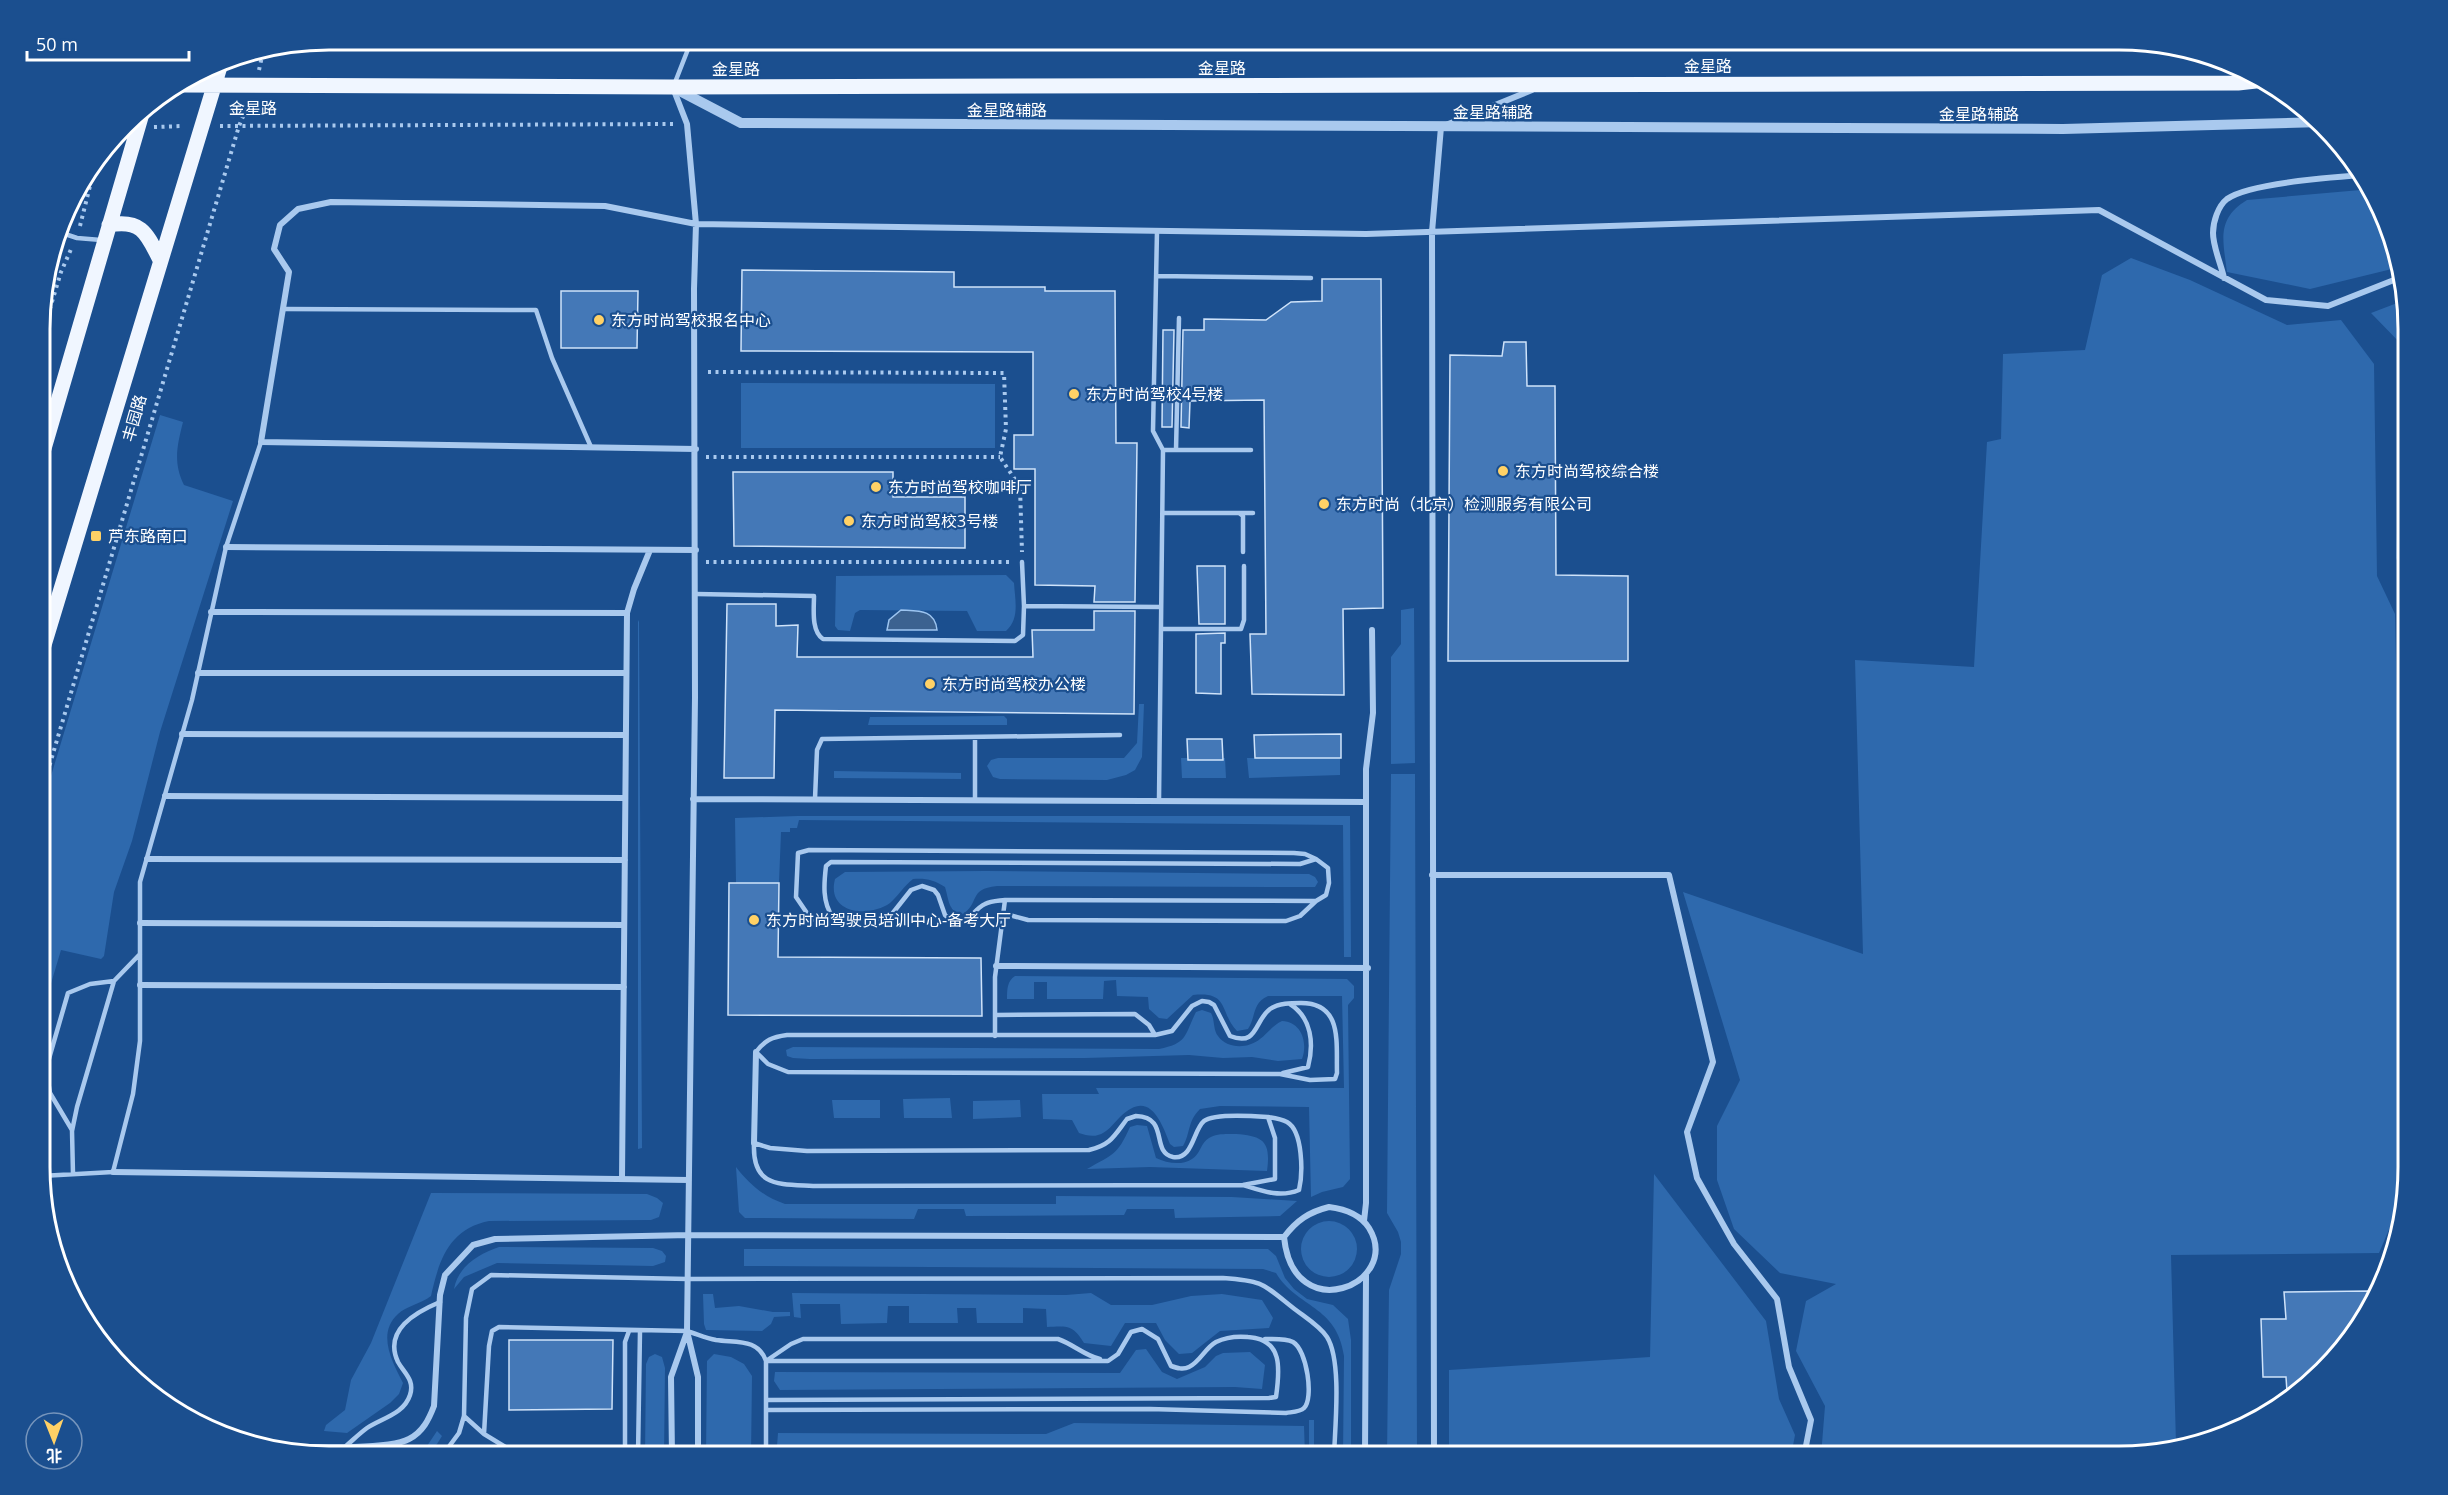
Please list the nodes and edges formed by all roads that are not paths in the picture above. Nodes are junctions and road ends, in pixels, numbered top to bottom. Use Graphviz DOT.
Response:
graph roads {
  1 [pos="688,50"];
  2 [pos="218,73"];
  3 [pos="2250,82"];
  4 [pos="193,85"];
  5 [pos="214,85"];
  6 [pos="1545,85"];
  7 [pos="673,87"];
  8 [pos="2307,122"];
  9 [pos="138,125"];
  10 [pos="1441,127"];
  11 [pos="2352,176"];
  12 [pos="696,224"];
  13 [pos="109,225"];
  14 [pos="1156,231"];
  15 [pos="1432,232"];
  16 [pos="66,234"];
  17 [pos="104,240"];
  18 [pos="160,260"];
  19 [pos="1156,276"];
  20 [pos="1311,278"];
  21 [pos="2224,278"];
  22 [pos="2394,281"];
  23 [pos="283,309"];
  24 [pos="1179,318"];
  25 [pos="50,428"];
  26 [pos="261,442"];
  27 [pos="591,447"];
  28 [pos="696,449"];
  29 [pos="1163,450"];
  30 [pos="1176,450"];
  31 [pos="1251,450"];
  32 [pos="1162,513"];
  33 [pos="1239,513"];
  34 [pos="1253,513"];
  35 [pos="226,547"];
  36 [pos="650,550"];
  37 [pos="696,550"];
  38 [pos="1243,552"];
  39 [pos="1022,562"];
  40 [pos="1244,566"];
  41 [pos="696,594"];
  42 [pos="1024,606"];
  43 [pos="1161,607"];
  44 [pos="211,612"];
  45 [pos="627,614"];
  46 [pos="50,625"];
  47 [pos="1161,628"];
  48 [pos="1372,630"];
  49 [pos="198,673"];
  50 [pos="626,674"];
  51 [pos="182,734"];
  52 [pos="625,735"];
  53 [pos="1120,735"];
  54 [pos="975,737"];
  55 [pos="165,796"];
  56 [pos="625,798"];
  57 [pos="693,799"];
  58 [pos="815,799"];
  59 [pos="975,799"];
  60 [pos="1159,800"];
  61 [pos="1366,802"];
  62 [pos="147,859"];
  63 [pos="1316,859"];
  64 [pos="625,860"];
  65 [pos="1432,874"];
  66 [pos="1005,900"];
  67 [pos="1317,901"];
  68 [pos="1002,913"];
  69 [pos="833,917"];
  70 [pos="140,923"];
  71 [pos="624,925"];
  72 [pos="140,954"];
  73 [pos="996,966"];
  74 [pos="1368,968"];
  75 [pos="114,981"];
  76 [pos="140,985"];
  77 [pos="624,987"];
  78 [pos="1288,1003"];
  79 [pos="995,1015"];
  80 [pos="995,1035"];
  81 [pos="1155,1035"];
  82 [pos="756,1052"];
  83 [pos="50,1055"];
  84 [pos="1280,1074"];
  85 [pos="50,1093"];
  86 [pos="1268,1117"];
  87 [pos="72,1131"];
  88 [pos="754,1143"];
  89 [pos="113,1172"];
  90 [pos="73,1174"];
  91 [pos="50,1175"];
  92 [pos="622,1179"];
  93 [pos="689,1180"];
  94 [pos="1243,1185"];
  95 [pos="1364,1221"];
  96 [pos="690,1236"];
  97 [pos="1284,1237"];
  98 [pos="1366,1275"];
  99 [pos="688,1279"];
  100 [pos="440,1302"];
  101 [pos="629,1331"];
  102 [pos="640,1331"];
  103 [pos="687,1331"];
  104 [pos="1265,1339"];
  105 [pos="766,1361"];
  106 [pos="1108,1361"];
  107 [pos="766,1400"];
  108 [pos="766,1410"];
  109 [pos="464,1416"];
  110 [pos="484,1434"];
  111 [pos="329,1446"];
  112 [pos="346,1446"];
  113 [pos="449,1446"];
  114 [pos="504,1446"];
  115 [pos="625,1446"];
  116 [pos="638,1446"];
  117 [pos="672,1446"];
  118 [pos="698,1446"];
  119 [pos="766,1446"];
  120 [pos="1334,1446"];
  121 [pos="1365,1446"];
  122 [pos="1434,1446"];
  123 [pos="1806,1446"];
  1 -- 7 [label="lane"];
  2 -- 5 [label="main road, 丰园路"];
  3 -- 6 [label="main road, 金星路"];
  4 -- 5 [label="main road, 金星路"];
  5 -- 7 [label="main road, 金星路"];
  5 -- 18 [label="main road, 丰园路"];
  6 -- 7 [label="main road, 金星路"];
  6 -- 10 [label="street"];
  7 -- 10 [label="street, 金星路辅路"];
  7 -- 12 [label="street"];
  8 -- 10 [label="street, 金星路辅路"];
  9 -- 13 [label="main road"];
  10 -- 15 [label="street"];
  11 -- 21 [label="street"];
  12 -- 14 [label="street"];
  12 -- 23 [label="street"];
  12 -- 28 [label="street"];
  13 -- 17 [label="main road"];
  13 -- 18 [label="main road"];
  14 -- 15 [label="street"];
  14 -- 19 [label="lane"];
  15 -- 21 [label="street"];
  15 -- 65 [label="street"];
  16 -- 17 [label="lane"];
  17 -- 25 [label="main road"];
  18 -- 46 [label="main road, 丰园路"];
  19 -- 20 [label="lane"];
  19 -- 29 [label="lane"];
  21 -- 22 [label="street"];
  23 -- 26 [label="street"];
  23 -- 27 [label="lane"];
  24 -- 30 [label="lane"];
  26 -- 27 [label="street"];
  26 -- 35 [label="lane"];
  27 -- 28 [label="street"];
  28 -- 37 [label="street"];
  29 -- 30 [label="lane"];
  29 -- 32 [label="lane"];
  30 -- 31 [label="lane"];
  32 -- 33 [label="lane"];
  32 -- 43 [label="lane"];
  33 -- 34 [label="lane"];
  33 -- 38 [label="lane"];
  35 -- 36 [label="street"];
  35 -- 44 [label="lane"];
  36 -- 37 [label="street"];
  36 -- 45 [label="street"];
  37 -- 41 [label="street"];
  39 -- 42 [label="lane"];
  40 -- 47 [label="lane"];
  41 -- 42 [label="lane"];
  41 -- 57 [label="street"];
  42 -- 43 [label="lane"];
  43 -- 47 [label="lane"];
  44 -- 45 [label="street"];
  44 -- 49 [label="lane"];
  45 -- 50 [label="street"];
  47 -- 60 [label="lane"];
  48 -- 61 [label="street"];
  49 -- 50 [label="street"];
  49 -- 51 [label="lane"];
  50 -- 52 [label="street"];
  51 -- 52 [label="street"];
  51 -- 55 [label="lane"];
  52 -- 56 [label="street"];
  53 -- 54 [label="lane"];
  54 -- 58 [label="lane"];
  54 -- 59 [label="lane"];
  55 -- 56 [label="street"];
  55 -- 62 [label="lane"];
  56 -- 64 [label="street"];
  57 -- 58 [label="street"];
  57 -- 93 [label="street"];
  58 -- 59 [label="street"];
  59 -- 60 [label="street"];
  60 -- 61 [label="street"];
  61 -- 74 [label="street"];
  62 -- 64 [label="street"];
  62 -- 70 [label="lane"];
  63 -- 67 [label="lane"];
  63 -- 69 [label="lane"];
  63 -- 69 [label="lane"];
  64 -- 71 [label="street"];
  65 -- 122 [label="street"];
  65 -- 123 [label="street"];
  66 -- 67 [label="lane"];
  66 -- 68 [label="lane"];
  66 -- 69 [label="lane"];
  67 -- 68 [label="lane"];
  68 -- 73 [label="lane"];
  70 -- 71 [label="street"];
  70 -- 72 [label="lane"];
  71 -- 77 [label="street"];
  72 -- 75 [label="lane"];
  72 -- 76 [label="lane"];
  73 -- 74 [label="street"];
  73 -- 79 [label="lane"];
  74 -- 95 [label="street"];
  75 -- 83 [label="lane"];
  75 -- 87 [label="lane"];
  76 -- 77 [label="street"];
  76 -- 89 [label="lane"];
  77 -- 92 [label="street"];
  78 -- 81 [label="lane"];
  78 -- 84 [label="lane"];
  78 -- 84 [label="lane"];
  79 -- 80 [label="lane"];
  79 -- 81 [label="lane"];
  80 -- 81 [label="lane"];
  80 -- 82 [label="lane"];
  82 -- 84 [label="lane"];
  82 -- 88 [label="street"];
  85 -- 87 [label="lane"];
  86 -- 88 [label="lane"];
  86 -- 94 [label="lane"];
  86 -- 94 [label="lane"];
  87 -- 90 [label="lane"];
  88 -- 94 [label="lane"];
  89 -- 90 [label="lane"];
  89 -- 92 [label="street"];
  90 -- 91 [label="lane"];
  92 -- 93 [label="street"];
  93 -- 96 [label="street"];
  95 -- 97 [label="street"];
  95 -- 98 [label="street"];
  96 -- 97 [label="street"];
  96 -- 99 [label="street"];
  96 -- 100 [label="street"];
  97 -- 98 [label="street"];
  98 -- 121 [label="street"];
  99 -- 103 [label="street"];
  99 -- 109 [label="lane"];
  99 -- 120 [label="lane"];
  100 -- 112 [label="lane"];
  100 -- 112 [label="street"];
  101 -- 102 [label="lane"];
  101 -- 110 [label="lane"];
  101 -- 115 [label="lane"];
  102 -- 103 [label="lane"];
  102 -- 116 [label="lane"];
  103 -- 105 [label="lane"];
  103 -- 117 [label="street"];
  103 -- 118 [label="street"];
  104 -- 106 [label="lane"];
  104 -- 107 [label="lane"];
  104 -- 108 [label="lane"];
  105 -- 106 [label="lane"];
  105 -- 106 [label="lane"];
  105 -- 107 [label="lane"];
  107 -- 108 [label="lane"];
  108 -- 119 [label="lane"];
  109 -- 110 [label="lane"];
  109 -- 113 [label="lane"];
  110 -- 114 [label="lane"];
  111 -- 112 [label="street"];
}
